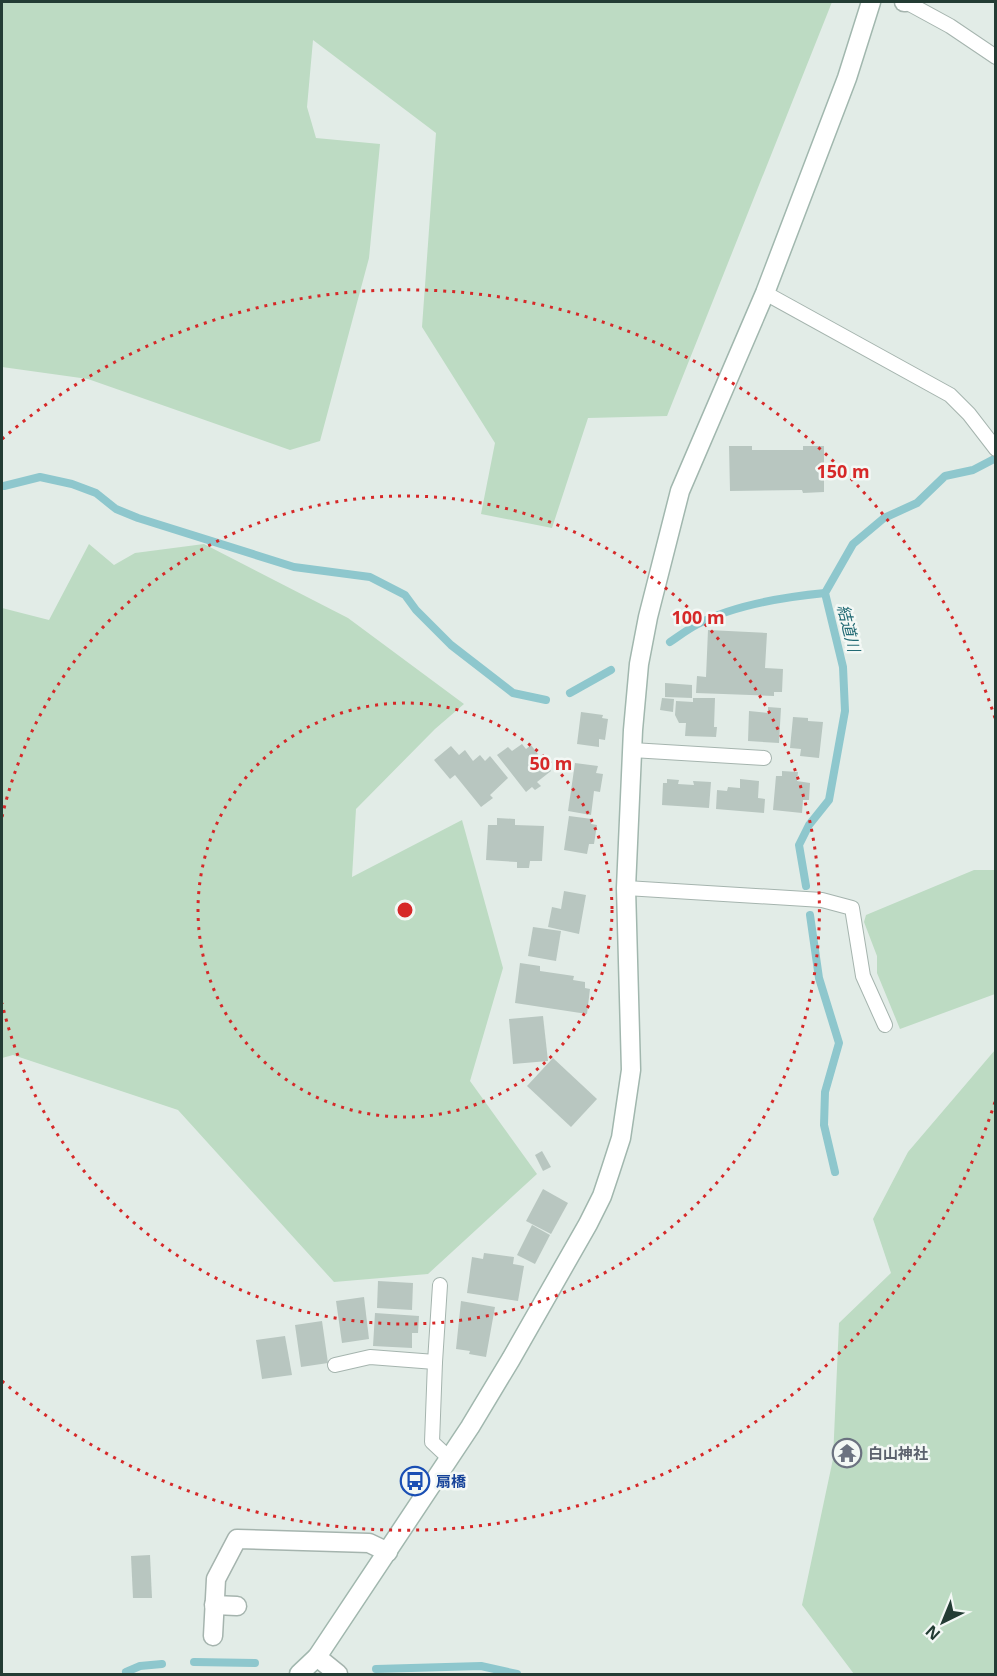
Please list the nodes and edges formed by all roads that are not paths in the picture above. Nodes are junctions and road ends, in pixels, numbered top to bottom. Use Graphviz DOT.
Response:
graph roads {
  1 [pos="871,2"];
  2 [pos="905,2"];
  3 [pos="996,57"];
  4 [pos="765,293"];
  5 [pos="994,448"];
  6 [pos="632,750"];
  7 [pos="764,758"];
  8 [pos="626,888"];
  9 [pos="885,1025"];
  10 [pos="440,1285"];
  11 [pos="435,1362"];
  12 [pos="335,1365"];
  13 [pos="449,1458"];
  14 [pos="388,1552"];
  15 [pos="214,1605"];
  16 [pos="237,1606"];
  17 [pos="213,1636"];
  18 [pos="317,1657"];
  19 [pos="299,1674"];
  20 [pos="338,1674"];
  1 -- 4 [label="street"];
  2 -- 3 [label="lane"];
  4 -- 5 [label="lane"];
  4 -- 6 [label="street"];
  6 -- 7 [label="lane"];
  6 -- 8 [label="street"];
  8 -- 9 [label="lane"];
  8 -- 13 [label="street"];
  10 -- 11 [label="lane"];
  11 -- 12 [label="lane"];
  11 -- 13 [label="lane"];
  13 -- 14 [label="street"];
  14 -- 15 [label="street"];
  14 -- 18 [label="street"];
  15 -- 16 [label="street"];
  15 -- 17 [label="street"];
  18 -- 19 [label="street"];
  18 -- 20 [label="street"];
}
